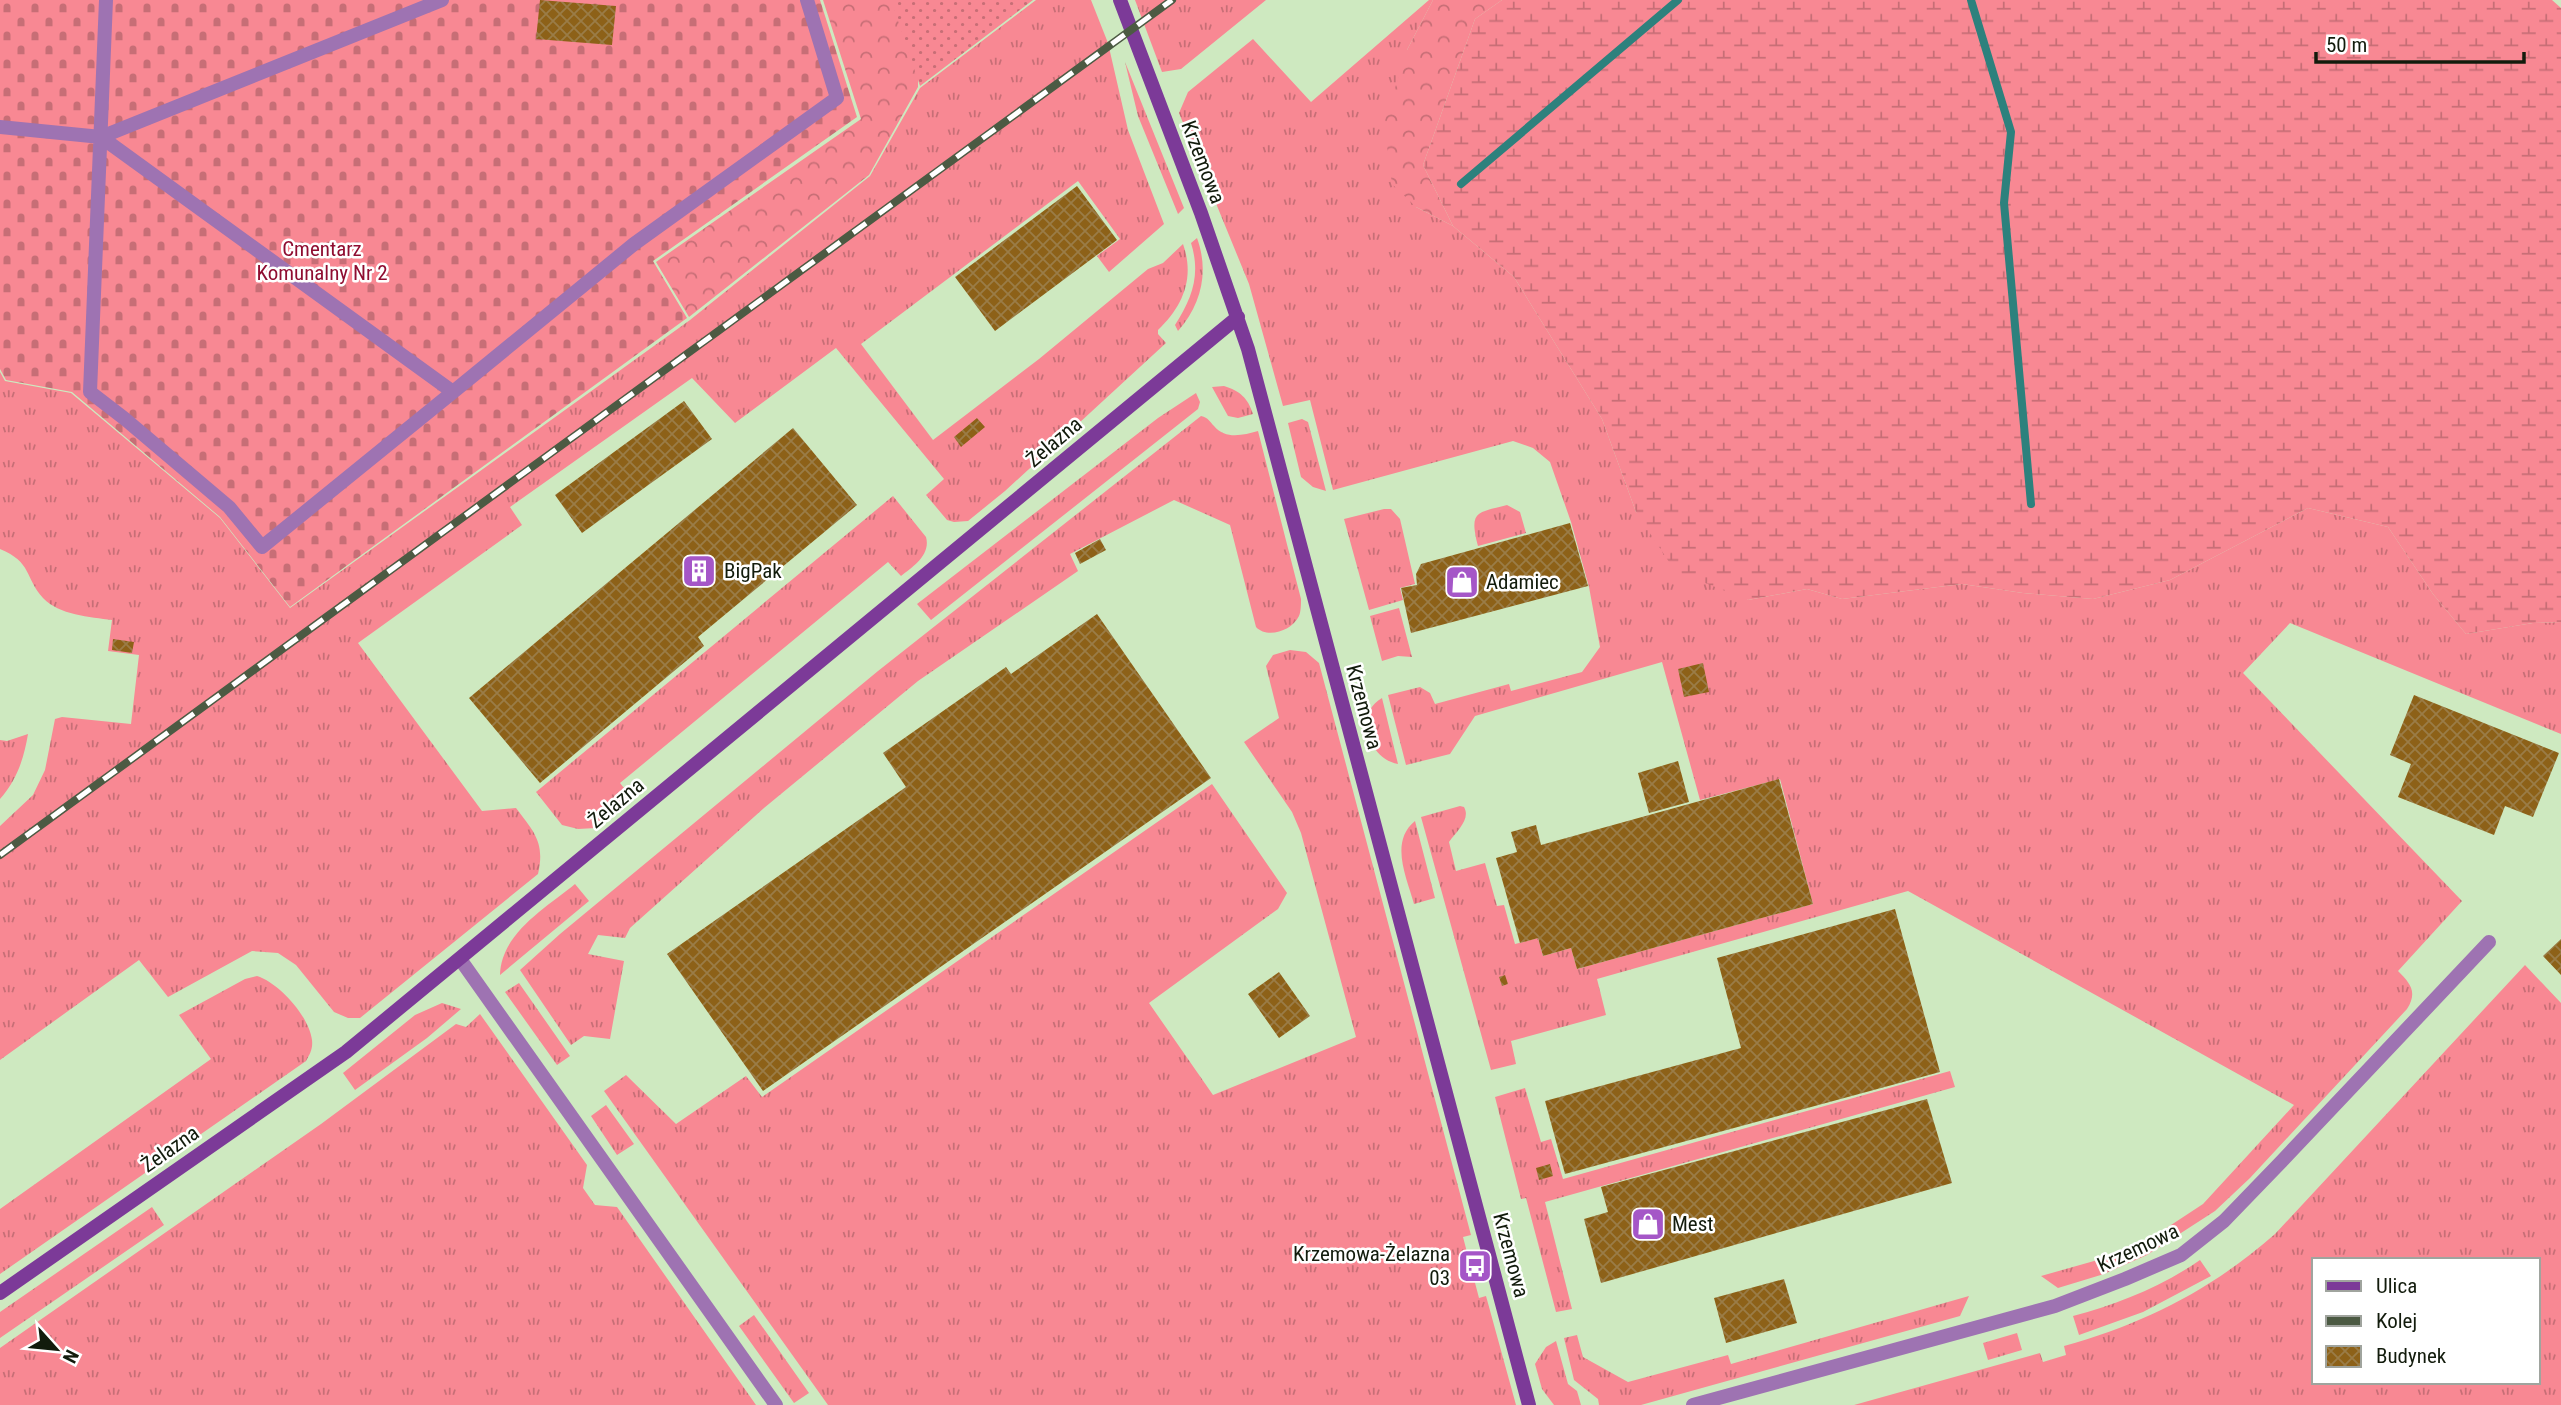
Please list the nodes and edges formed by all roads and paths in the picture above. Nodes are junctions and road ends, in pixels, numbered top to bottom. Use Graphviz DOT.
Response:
graph roads {
  1 [pos="106,0"];
  2 [pos="442,0"];
  3 [pos="807,0"];
  4 [pos="1120,0"];
  5 [pos="0,127"];
  6 [pos="101,137"];
  7 [pos="1238,317"];
  8 [pos="453,392"];
  9 [pos="2488,942"];
  10 [pos="460,959"];
  11 [pos="0,1293"];
  12 [pos="776,1405"];
  13 [pos="1529,1405"];
  14 [pos="1693,1405"];
  1 -- 6 [label="street"];
  2 -- 6 [label="street"];
  3 -- 8 [label="street"];
  4 -- 7 [label="street, Krzemowa"];
  5 -- 6 [label="street"];
  6 -- 8 [label="street"];
  6 -- 8 [label="street"];
  7 -- 10 [label="street, Żelazna"];
  7 -- 13 [label="street, Krzemowa"];
  9 -- 14 [label="street, Krzemowa"];
  10 -- 11 [label="street, Żelazna"];
  10 -- 12 [label="street"];
}
